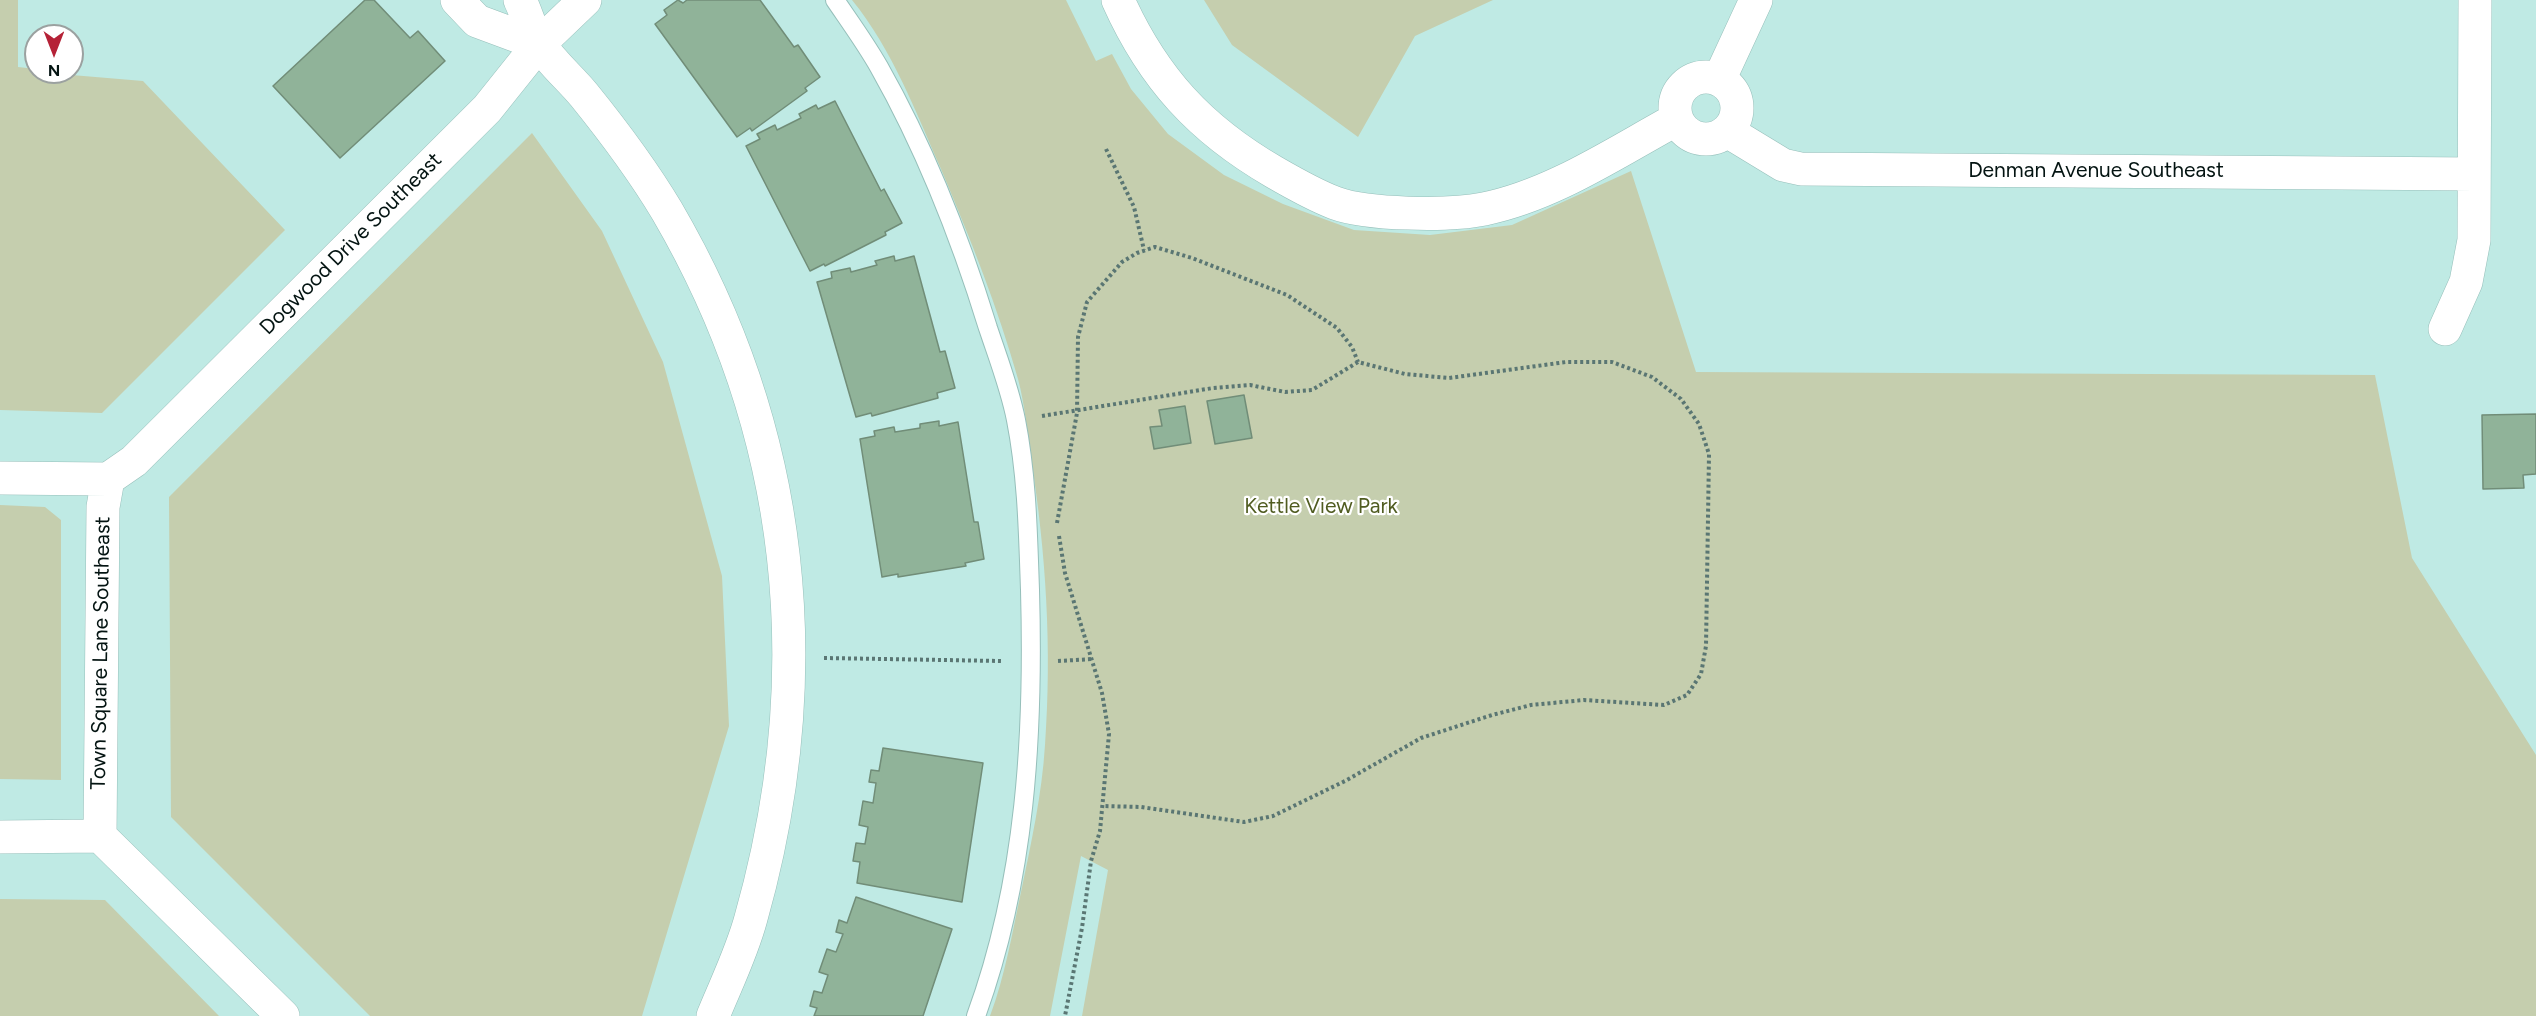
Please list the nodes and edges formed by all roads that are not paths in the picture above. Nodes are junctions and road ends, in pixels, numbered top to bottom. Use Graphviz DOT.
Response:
graph roads {
  1 [pos="457,0"];
  2 [pos="520,0"];
  3 [pos="585,0"];
  4 [pos="835,0"];
  5 [pos="1118,0"];
  6 [pos="1756,0"];
  7 [pos="2475,0"];
  8 [pos="539,44"];
  9 [pos="1719,80"];
  10 [pos="1677,119"];
  11 [pos="1727,131"];
  12 [pos="2474,174"];
  13 [pos="2445,329"];
  14 [pos="0,478"];
  15 [pos="108,480"];
  16 [pos="100,836"];
  17 [pos="0,837"];
  18 [pos="283,1016"];
  19 [pos="713,1016"];
  20 [pos="976,1016"];
  1 -- 8 [label="street"];
  2 -- 8 [label="street"];
  3 -- 8 [label="street, Dogwood Drive Southeast"];
  4 -- 20 [label="lane"];
  5 -- 10 [label="street"];
  6 -- 9 [label="street"];
  7 -- 12 [label="street"];
  8 -- 15 [label="street, Dogwood Drive Southeast"];
  8 -- 19 [label="street"];
  9 -- 10 [label="street"];
  9 -- 11 [label="street"];
  10 -- 11 [label="street"];
  11 -- 12 [label="street, Denman Avenue Southeast"];
  12 -- 13 [label="street"];
  14 -- 15 [label="street"];
  15 -- 16 [label="street, Town Square Lane Southeast"];
  16 -- 17 [label="street"];
  16 -- 18 [label="street"];
}
